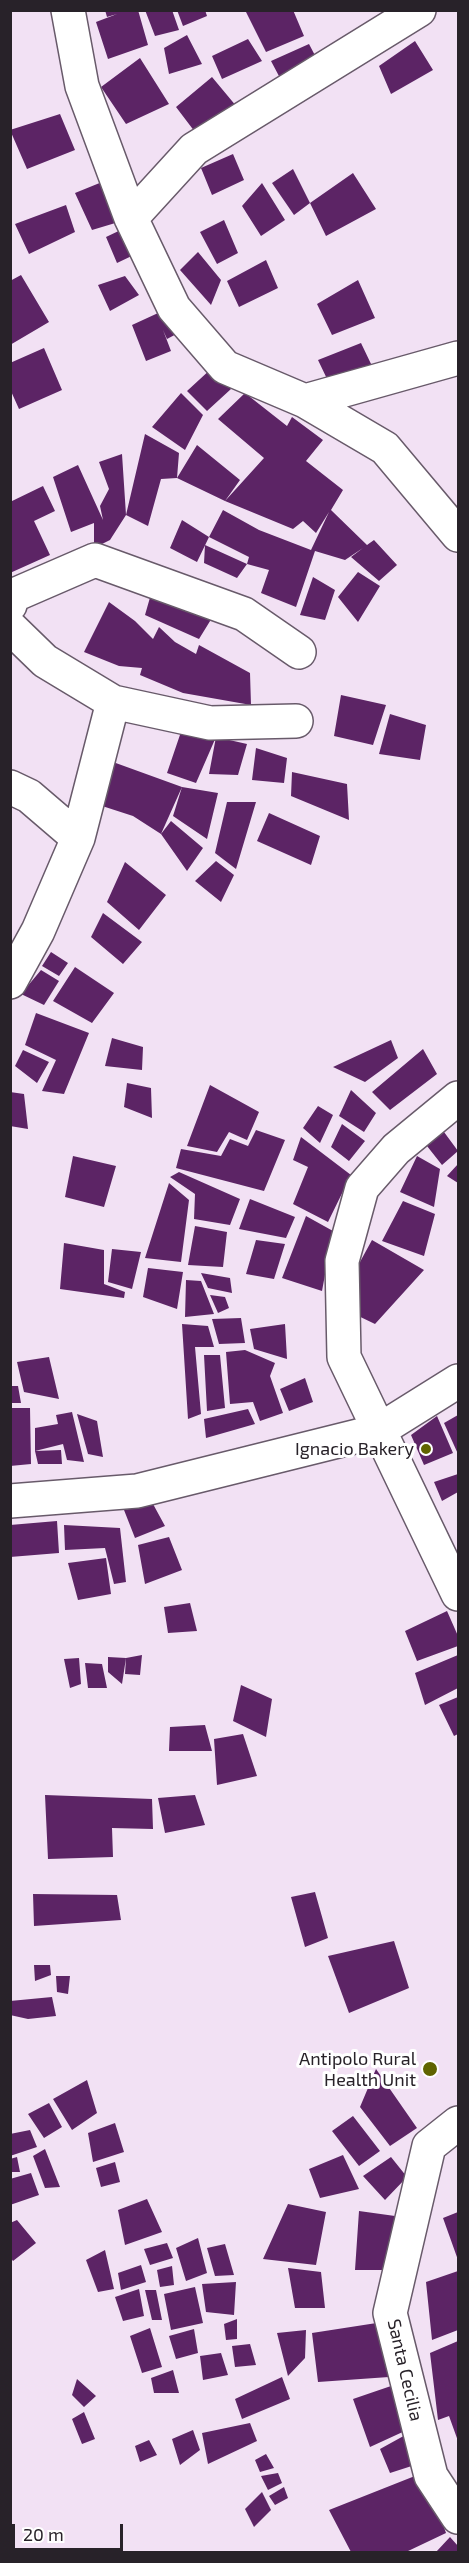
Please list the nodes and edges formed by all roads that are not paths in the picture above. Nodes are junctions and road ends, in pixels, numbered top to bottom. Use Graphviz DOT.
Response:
graph roads {
  1 [pos="68,10"];
  2 [pos="419,10"];
  3 [pos="131,218"];
  4 [pos="459,358"];
  5 [pos="304,401"];
  6 [pos="459,535"];
  7 [pos="10,605"];
  8 [pos="10,627"];
  9 [pos="298,652"];
  10 [pos="113,702"];
  11 [pos="296,721"];
  12 [pos="10,787"];
  13 [pos="78,838"];
  14 [pos="10,982"];
  15 [pos="459,1098"];
  16 [pos="459,1381"];
  17 [pos="378,1431"];
  18 [pos="10,1501"];
  19 [pos="459,1594"];
  20 [pos="459,2123"];
  21 [pos="459,2517"];
  1 -- 3 [label="street"];
  2 -- 3 [label="street"];
  3 -- 5 [label="street"];
  4 -- 5 [label="street"];
  5 -- 6 [label="street"];
  7 -- 9 [label="street"];
  8 -- 10 [label="street"];
  10 -- 11 [label="street"];
  10 -- 13 [label="street"];
  12 -- 13 [label="street"];
  13 -- 14 [label="street"];
  15 -- 17 [label="street"];
  16 -- 17 [label="street"];
  17 -- 18 [label="street"];
  17 -- 19 [label="street"];
  20 -- 21 [label="street, Santa Cecilia"];
}
